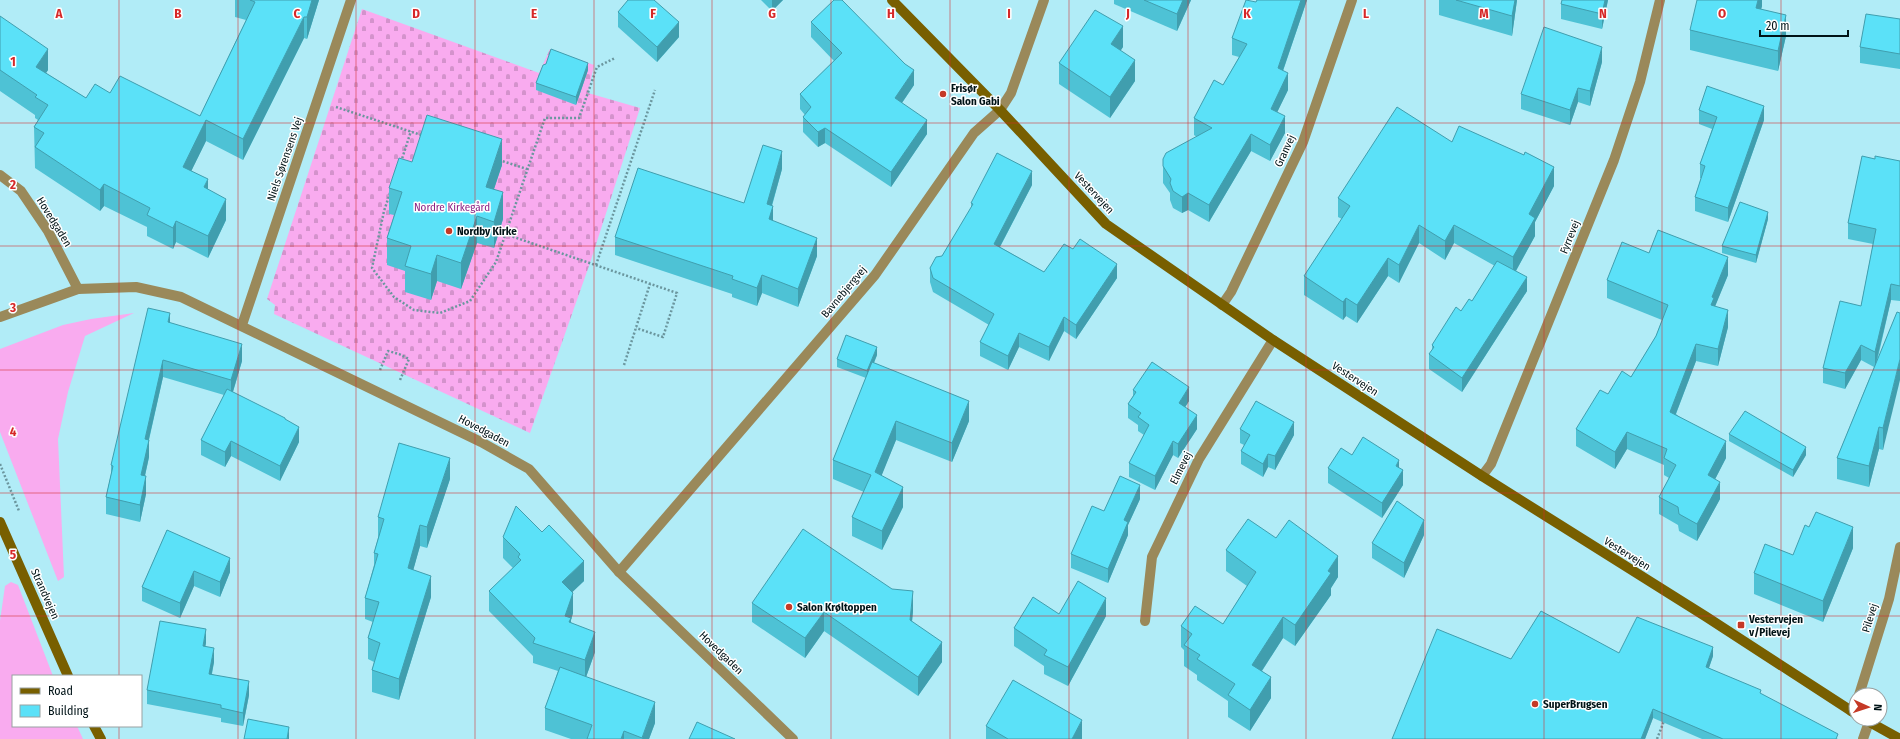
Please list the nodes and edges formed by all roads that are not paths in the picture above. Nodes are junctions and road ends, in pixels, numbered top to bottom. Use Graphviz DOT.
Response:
graph roads {
  1 [pos="352,0"];
  2 [pos="892,0"];
  3 [pos="1044,0"];
  4 [pos="1352,0"];
  5 [pos="1660,0"];
  6 [pos="1000,110"];
  7 [pos="0,175"];
  8 [pos="78,289"];
  9 [pos="1222,305"];
  10 [pos="0,317"];
  11 [pos="242,325"];
  12 [pos="1274,340"];
  13 [pos="1482,476"];
  14 [pos="0,522"];
  15 [pos="1900,547"];
  16 [pos="619,572"];
  17 [pos="1145,621"];
  18 [pos="68,675"];
  19 [pos="1862,687"];
  20 [pos="1848,709"];
  21 [pos="95,727"];
  22 [pos="1866,727"];
  23 [pos="1878,727"];
  24 [pos="101,739"];
  25 [pos="793,739"];
  26 [pos="1863,739"];
  27 [pos="1900,739"];
  1 -- 11 [label="street, Niels Sørensens Vej"];
  2 -- 6 [label="street, Vestervejen"];
  3 -- 6 [label="street, Bavnebjergvej"];
  4 -- 9 [label="street, Granvej"];
  5 -- 13 [label="street, Fyrrevej"];
  6 -- 9 [label="street, Vestervejen"];
  6 -- 16 [label="street, Bavnebjergvej"];
  7 -- 8 [label="street, Hovedgaden"];
  8 -- 10 [label="street, Hovedgaden"];
  8 -- 11 [label="street, Hovedgaden"];
  9 -- 12 [label="street, Vestervejen"];
  11 -- 16 [label="street, Hovedgaden"];
  12 -- 13 [label="street, Vestervejen"];
  12 -- 17 [label="street, Elmevej"];
  13 -- 20 [label="street, Vestervejen"];
  14 -- 18 [label="street, Strandvejen"];
  15 -- 19 [label="street, Pilevej"];
  16 -- 25 [label="street, Hovedgaden"];
  21 -- 24 [label="street"];
  22 -- 26 [label="street"];
  23 -- 27 [label="street"];
}
